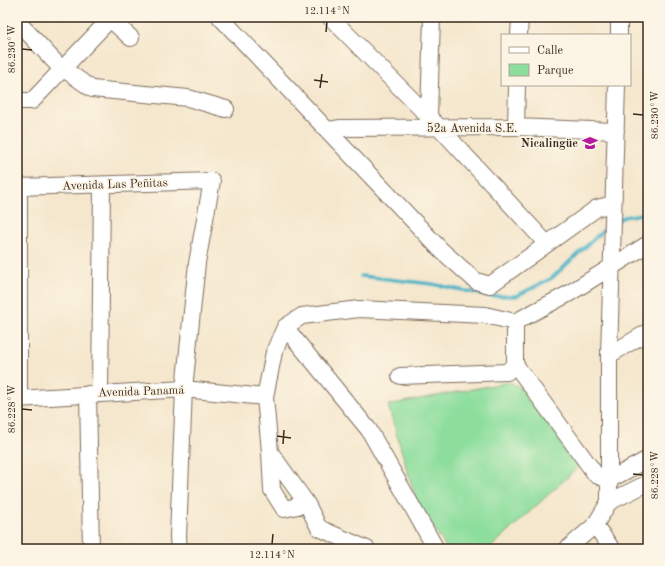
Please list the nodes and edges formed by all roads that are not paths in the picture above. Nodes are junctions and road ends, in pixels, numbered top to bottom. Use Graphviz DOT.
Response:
graph roads {
  1 [pos="330,17"];
  2 [pos="432,17"];
  3 [pos="520,17"];
  4 [pos="619,17"];
  5 [pos="110,18"];
  6 [pos="224,18"];
  7 [pos="17,21"];
  8 [pos="519,34"];
  9 [pos="619,34"];
  10 [pos="131,38"];
  11 [pos="63,68"];
  12 [pos="517,86"];
  13 [pos="617,86"];
  14 [pos="17,101"];
  15 [pos="226,109"];
  16 [pos="429,116"];
  17 [pos="516,127"];
  18 [pos="440,128"];
  19 [pos="328,130"];
  20 [pos="616,131"];
  21 [pos="102,185"];
  22 [pos="18,187"];
  23 [pos="613,217"];
  24 [pos="547,244"];
  25 [pos="648,244"];
  26 [pos="612,266"];
  27 [pos="515,322"];
  28 [pos="285,327"];
  29 [pos="648,332"];
  30 [pos="609,355"];
  31 [pos="515,364"];
  32 [pos="400,376"];
  33 [pos="184,389"];
  34 [pos="94,393"];
  35 [pos="265,397"];
  36 [pos="18,398"];
  37 [pos="270,452"];
  38 [pos="648,459"];
  39 [pos="609,480"];
  40 [pos="648,483"];
  41 [pos="609,502"];
  42 [pos="307,504"];
  43 [pos="595,525"];
  44 [pos="91,549"];
  45 [pos="179,549"];
  46 [pos="367,549"];
  47 [pos="436,549"];
  48 [pos="567,549"];
  49 [pos="612,549"];
  1 -- 16 [label="street"];
  2 -- 16 [label="street"];
  3 -- 8 [label="street"];
  4 -- 9 [label="street"];
  5 -- 10 [label="street"];
  5 -- 11 [label="street"];
  6 -- 19 [label="street"];
  7 -- 11 [label="street"];
  11 -- 14 [label="street"];
  11 -- 15 [label="street"];
  12 -- 17 [label="street"];
  13 -- 20 [label="street"];
  16 -- 18 [label="street"];
  17 -- 18 [label="street, 52a Avenida S.E."];
  17 -- 20 [label="street, 52a Avenida S.E."];
  18 -- 19 [label="street, 52a Avenida S.E."];
  18 -- 24 [label="street"];
  19 -- 24 [label="street"];
  20 -- 23 [label="street"];
  21 -- 22 [label="street, Avenida Las Peñitas"];
  21 -- 33 [label="street, Avenida Las Peñitas"];
  21 -- 34 [label="street"];
  22 -- 36 [label="street"];
  23 -- 24 [label="street"];
  23 -- 26 [label="street"];
  25 -- 26 [label="street"];
  26 -- 27 [label="street"];
  26 -- 30 [label="street"];
  27 -- 28 [label="street"];
  27 -- 31 [label="street"];
  28 -- 35 [label="street"];
  28 -- 47 [label="street"];
  29 -- 30 [label="street"];
  30 -- 39 [label="street"];
  31 -- 32 [label="street"];
  31 -- 39 [label="street"];
  33 -- 34 [label="street, Avenida Panamá"];
  33 -- 35 [label="street, Avenida Panamá"];
  33 -- 45 [label="street"];
  34 -- 36 [label="street, Avenida Panamá"];
  34 -- 44 [label="street"];
  35 -- 37 [label="street"];
  37 -- 42 [label="street"];
  37 -- 42 [label="street"];
  38 -- 39 [label="street"];
  39 -- 41 [label="street"];
  40 -- 41 [label="street"];
  41 -- 43 [label="street"];
  42 -- 46 [label="street"];
  43 -- 48 [label="street"];
  43 -- 49 [label="street"];
}
